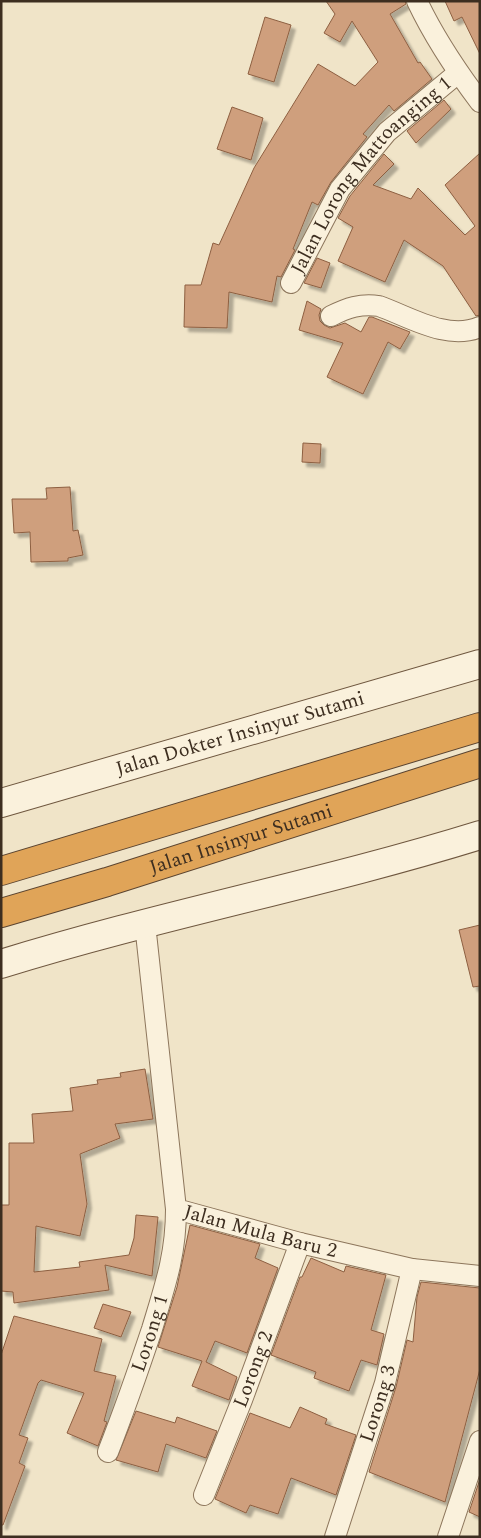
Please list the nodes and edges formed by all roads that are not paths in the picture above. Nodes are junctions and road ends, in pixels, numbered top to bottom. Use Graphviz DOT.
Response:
graph roads {
  1 [pos="417,1"];
  2 [pos="458,73"];
  3 [pos="480,102"];
  4 [pos="291,282"];
  5 [pos="331,316"];
  6 [pos="480,326"];
  7 [pos="480,664"];
  8 [pos="480,727"];
  9 [pos="480,764"];
  10 [pos="1,803"];
  11 [pos="480,836"];
  12 [pos="1,870"];
  13 [pos="1,913"];
  14 [pos="145,924"];
  15 [pos="1,964"];
  16 [pos="176,1209"];
  17 [pos="300,1243"];
  18 [pos="412,1269"];
  19 [pos="480,1276"];
  20 [pos="480,1441"];
  21 [pos="108,1452"];
  22 [pos="204,1495"];
  23 [pos="335,1537"];
  24 [pos="448,1537"];
  1 -- 2 [label="street"];
  2 -- 3 [label="street"];
  2 -- 4 [label="street, Jalan Lorong Mattoanging 1"];
  5 -- 6 [label="street"];
  7 -- 10 [label="street, Jalan Dokter Insinyur Sutami"];
  8 -- 12 [label="highway, Jalan Insinyur Sutami"];
  9 -- 13 [label="highway, Jalan Insinyur Sutami"];
  11 -- 14 [label="street"];
  14 -- 15 [label="street"];
  14 -- 16 [label="street, Jalan Mula Baru 2"];
  16 -- 17 [label="street, Jalan Mula Baru 2"];
  16 -- 21 [label="street, Lorong 1"];
  17 -- 18 [label="street, Jalan Mula Baru 2"];
  17 -- 22 [label="street, Lorong 2"];
  18 -- 19 [label="street, Jalan Mula Baru 2"];
  18 -- 23 [label="street, Lorong 3"];
  20 -- 24 [label="street"];
}
